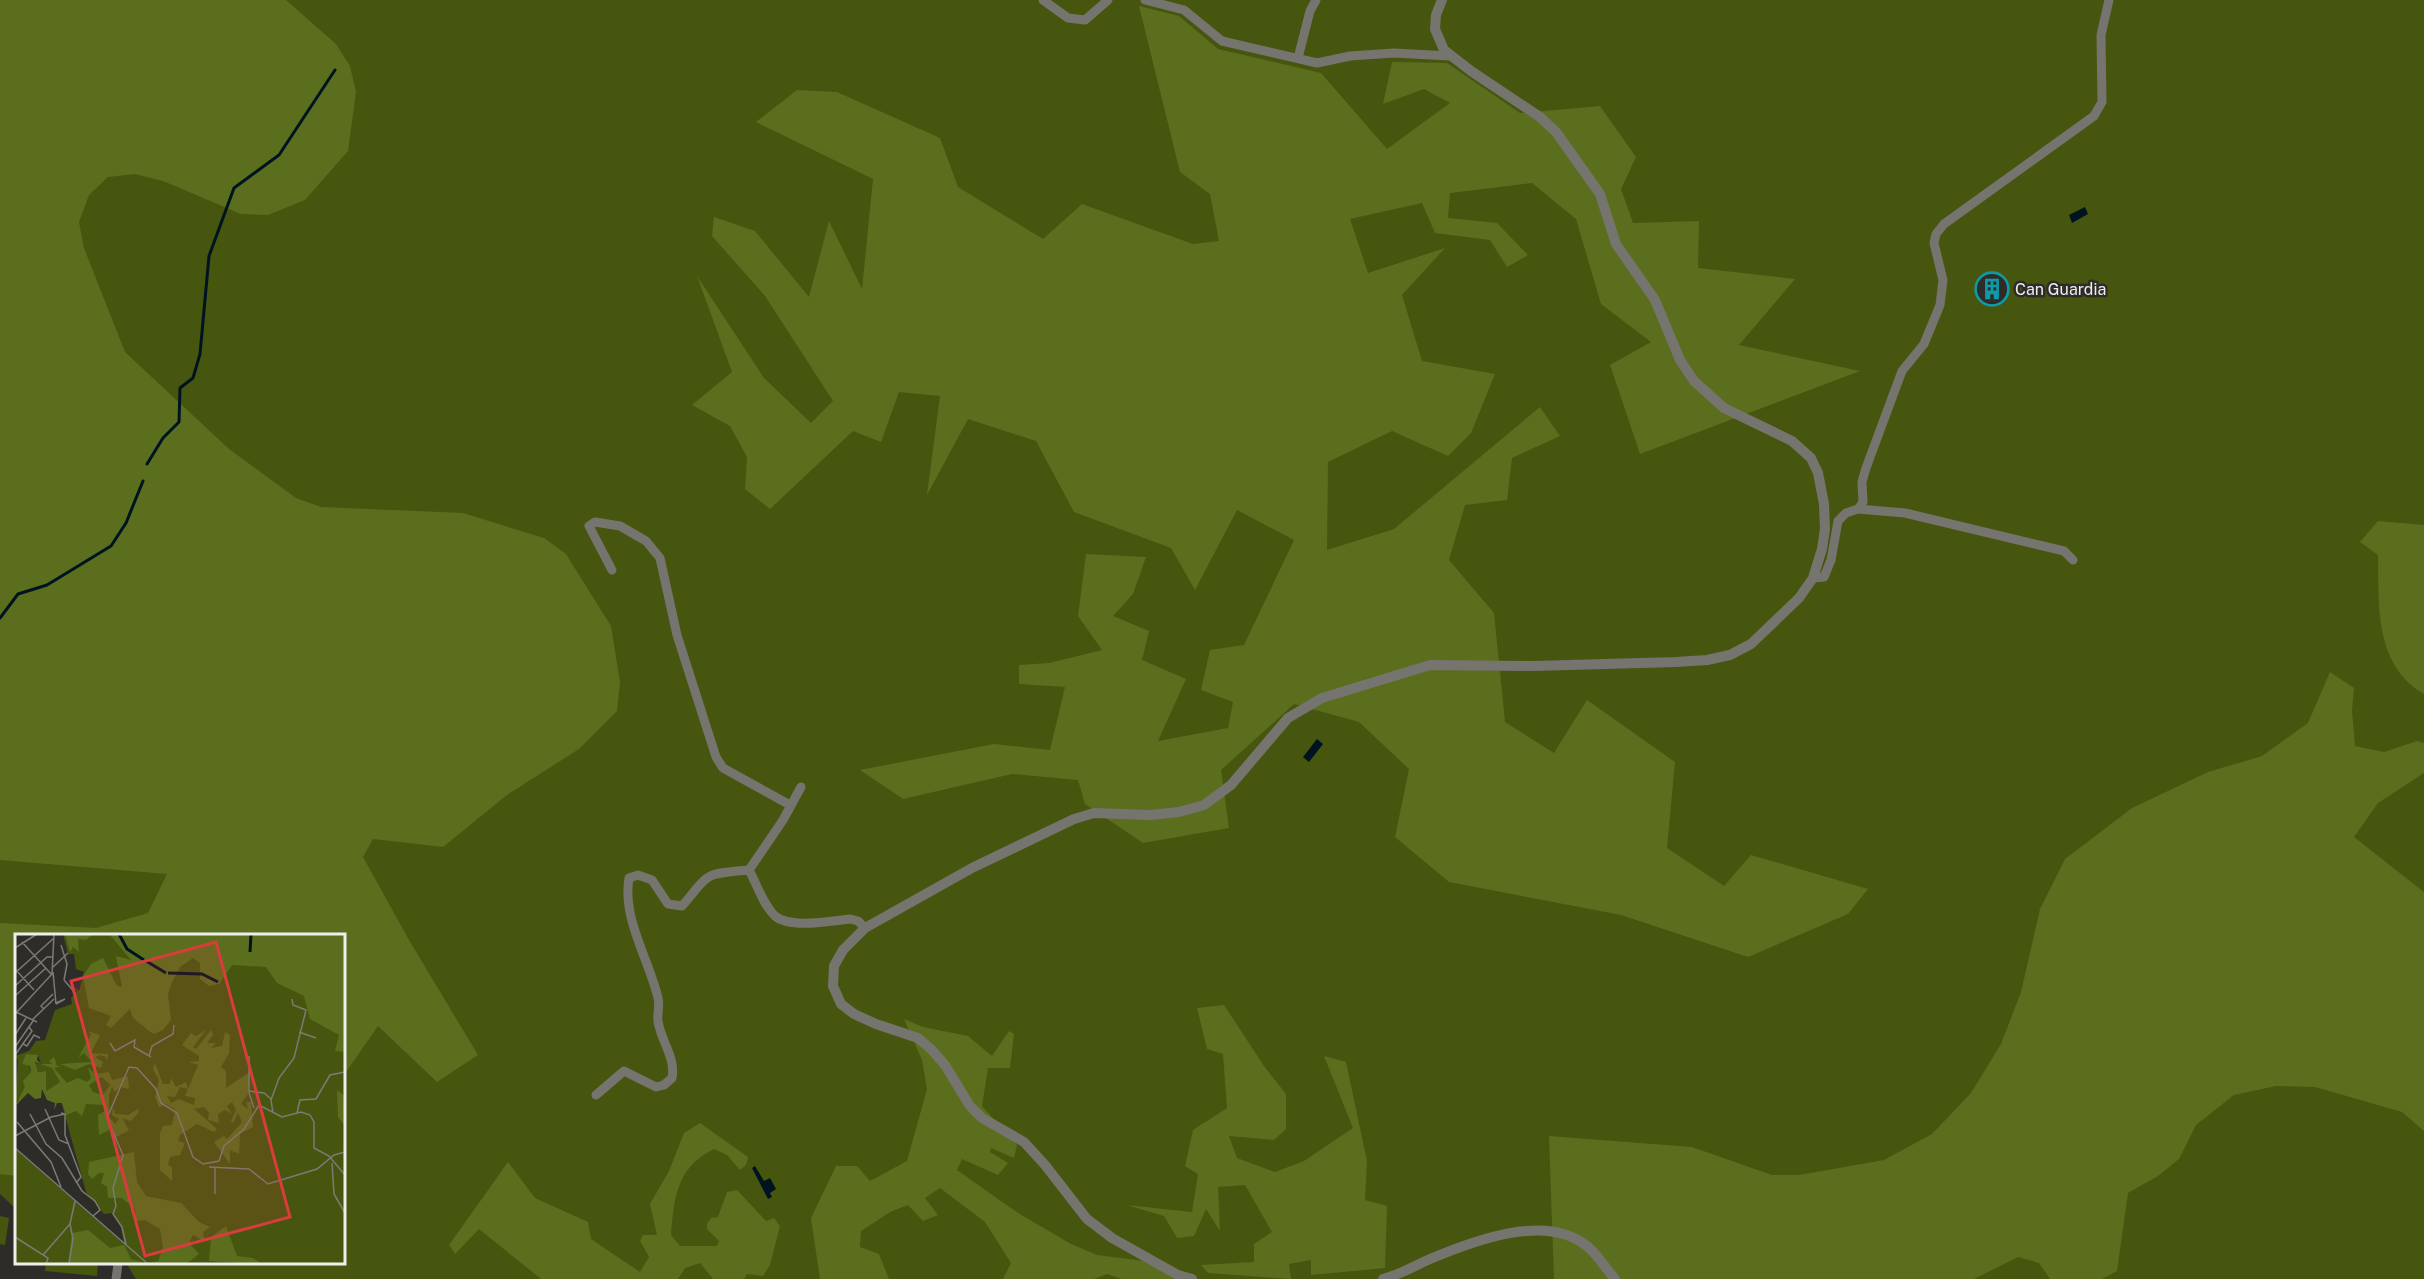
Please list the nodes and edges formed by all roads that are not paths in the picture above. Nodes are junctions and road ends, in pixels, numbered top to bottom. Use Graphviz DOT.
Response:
graph roads {
  1 [pos="1043,0"];
  2 [pos="1108,0"];
  3 [pos="1145,0"];
  4 [pos="1316,0"];
  5 [pos="1442,0"];
  6 [pos="2109,0"];
  7 [pos="1450,56"];
  8 [pos="1298,58"];
  9 [pos="1858,509"];
  10 [pos="2073,560"];
  11 [pos="612,570"];
  12 [pos="1813,578"];
  13 [pos="801,787"];
  14 [pos="790,806"];
  15 [pos="749,870"];
  16 [pos="865,928"];
  17 [pos="596,1095"];
  18 [pos="118,1264"];
  19 [pos="116,1279"];
  20 [pos="1192,1279"];
  21 [pos="1383,1279"];
  22 [pos="1615,1279"];
  1 -- 2 [label="street"];
  3 -- 8 [label="street"];
  4 -- 8 [label="street"];
  5 -- 7 [label="street"];
  6 -- 9 [label="street"];
  7 -- 8 [label="street"];
  7 -- 12 [label="street"];
  9 -- 10 [label="street"];
  9 -- 12 [label="street"];
  11 -- 14 [label="street"];
  12 -- 16 [label="street"];
  13 -- 14 [label="street"];
  14 -- 15 [label="street"];
  15 -- 16 [label="street"];
  15 -- 17 [label="street"];
  16 -- 20 [label="street"];
  18 -- 19 [label="street"];
  21 -- 22 [label="street"];
}
